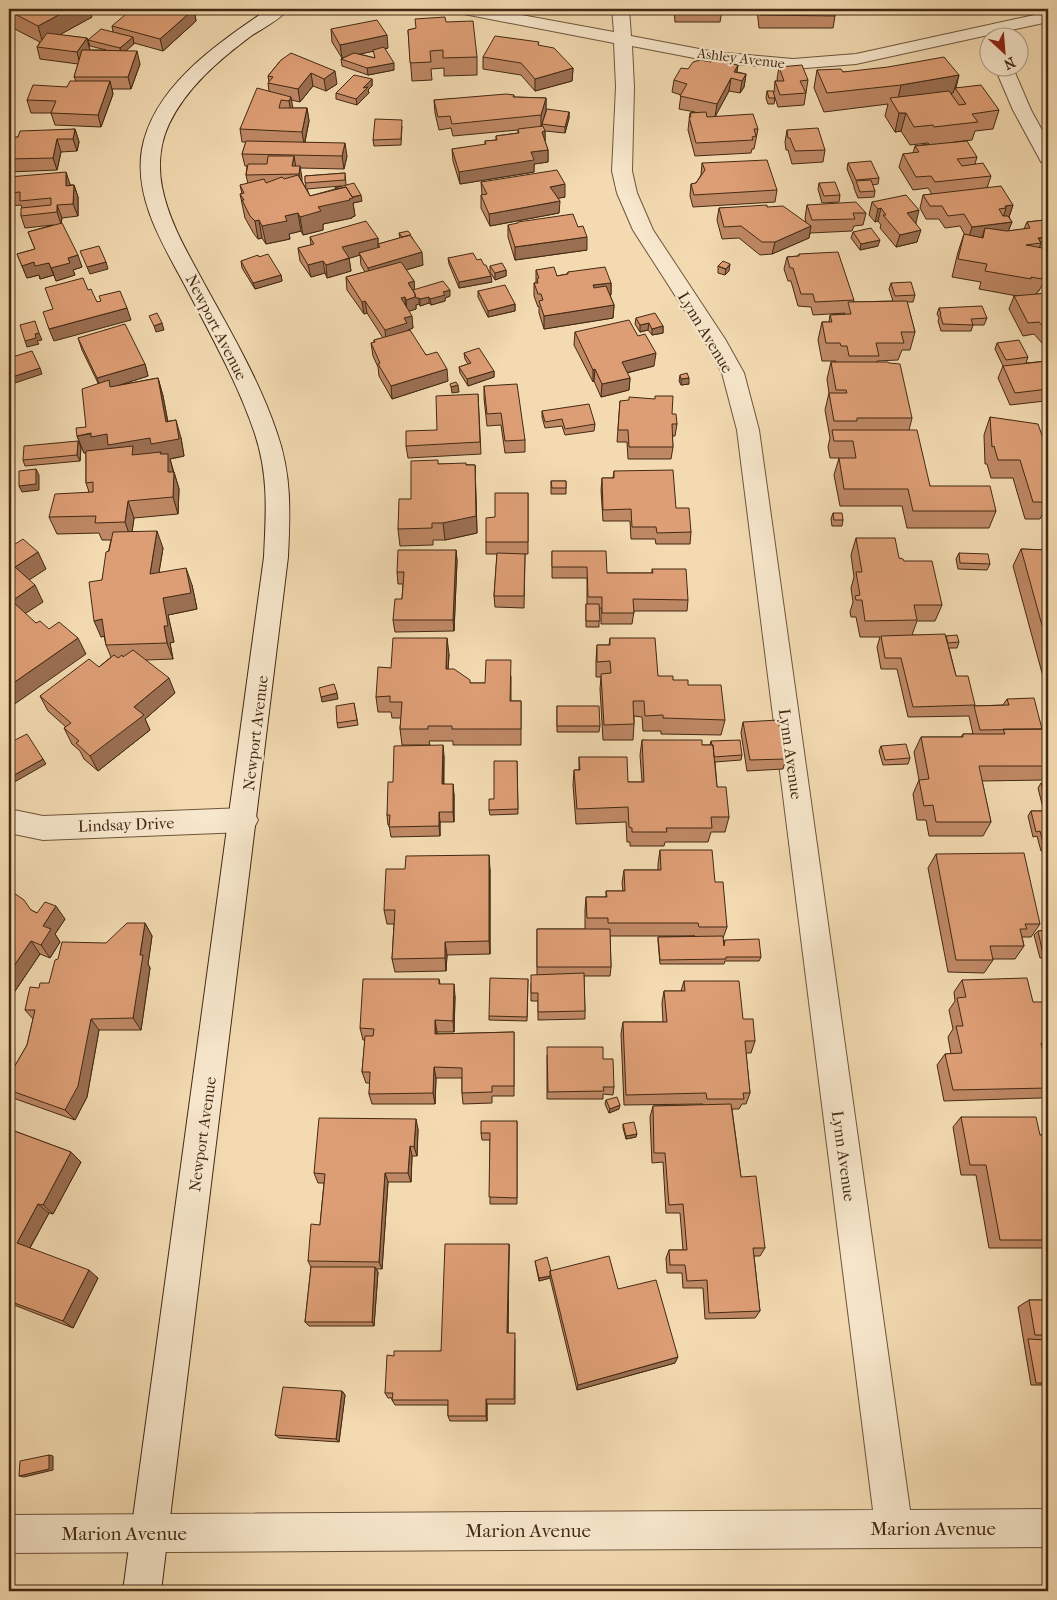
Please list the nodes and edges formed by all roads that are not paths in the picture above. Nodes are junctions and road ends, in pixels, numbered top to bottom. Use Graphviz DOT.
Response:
graph roads {
  1 [pos="279,9"];
  2 [pos="464,9"];
  3 [pos="620,9"];
  4 [pos="1048,17"];
  5 [pos="988,28"];
  6 [pos="980,30"];
  7 [pos="622,38"];
  8 [pos="1008,78"];
  9 [pos="1048,158"];
  10 [pos="244,820"];
  11 [pos="9,821"];
  12 [pos="894,1528"];
  13 [pos="1048,1528"];
  14 [pos="150,1532"];
  15 [pos="9,1534"];
  16 [pos="142,1591"];
  1 -- 10 [label="street, Newport Avenue"];
  2 -- 7 [label="street, Ashley Avenue"];
  3 -- 7 [label="street, Lynn Avenue"];
  4 -- 5 [label="street, Ashley Avenue"];
  6 -- 7 [label="street, Ashley Avenue"];
  7 -- 12 [label="street, Lynn Avenue"];
  8 -- 9 [label="street"];
  10 -- 11 [label="street, Lindsay Drive"];
  10 -- 14 [label="street, Newport Avenue"];
  12 -- 13 [label="street, Marion Avenue"];
  12 -- 14 [label="street, Marion Avenue"];
  14 -- 15 [label="street, Marion Avenue"];
  14 -- 16 [label="street, Newport Avenue"];
}
